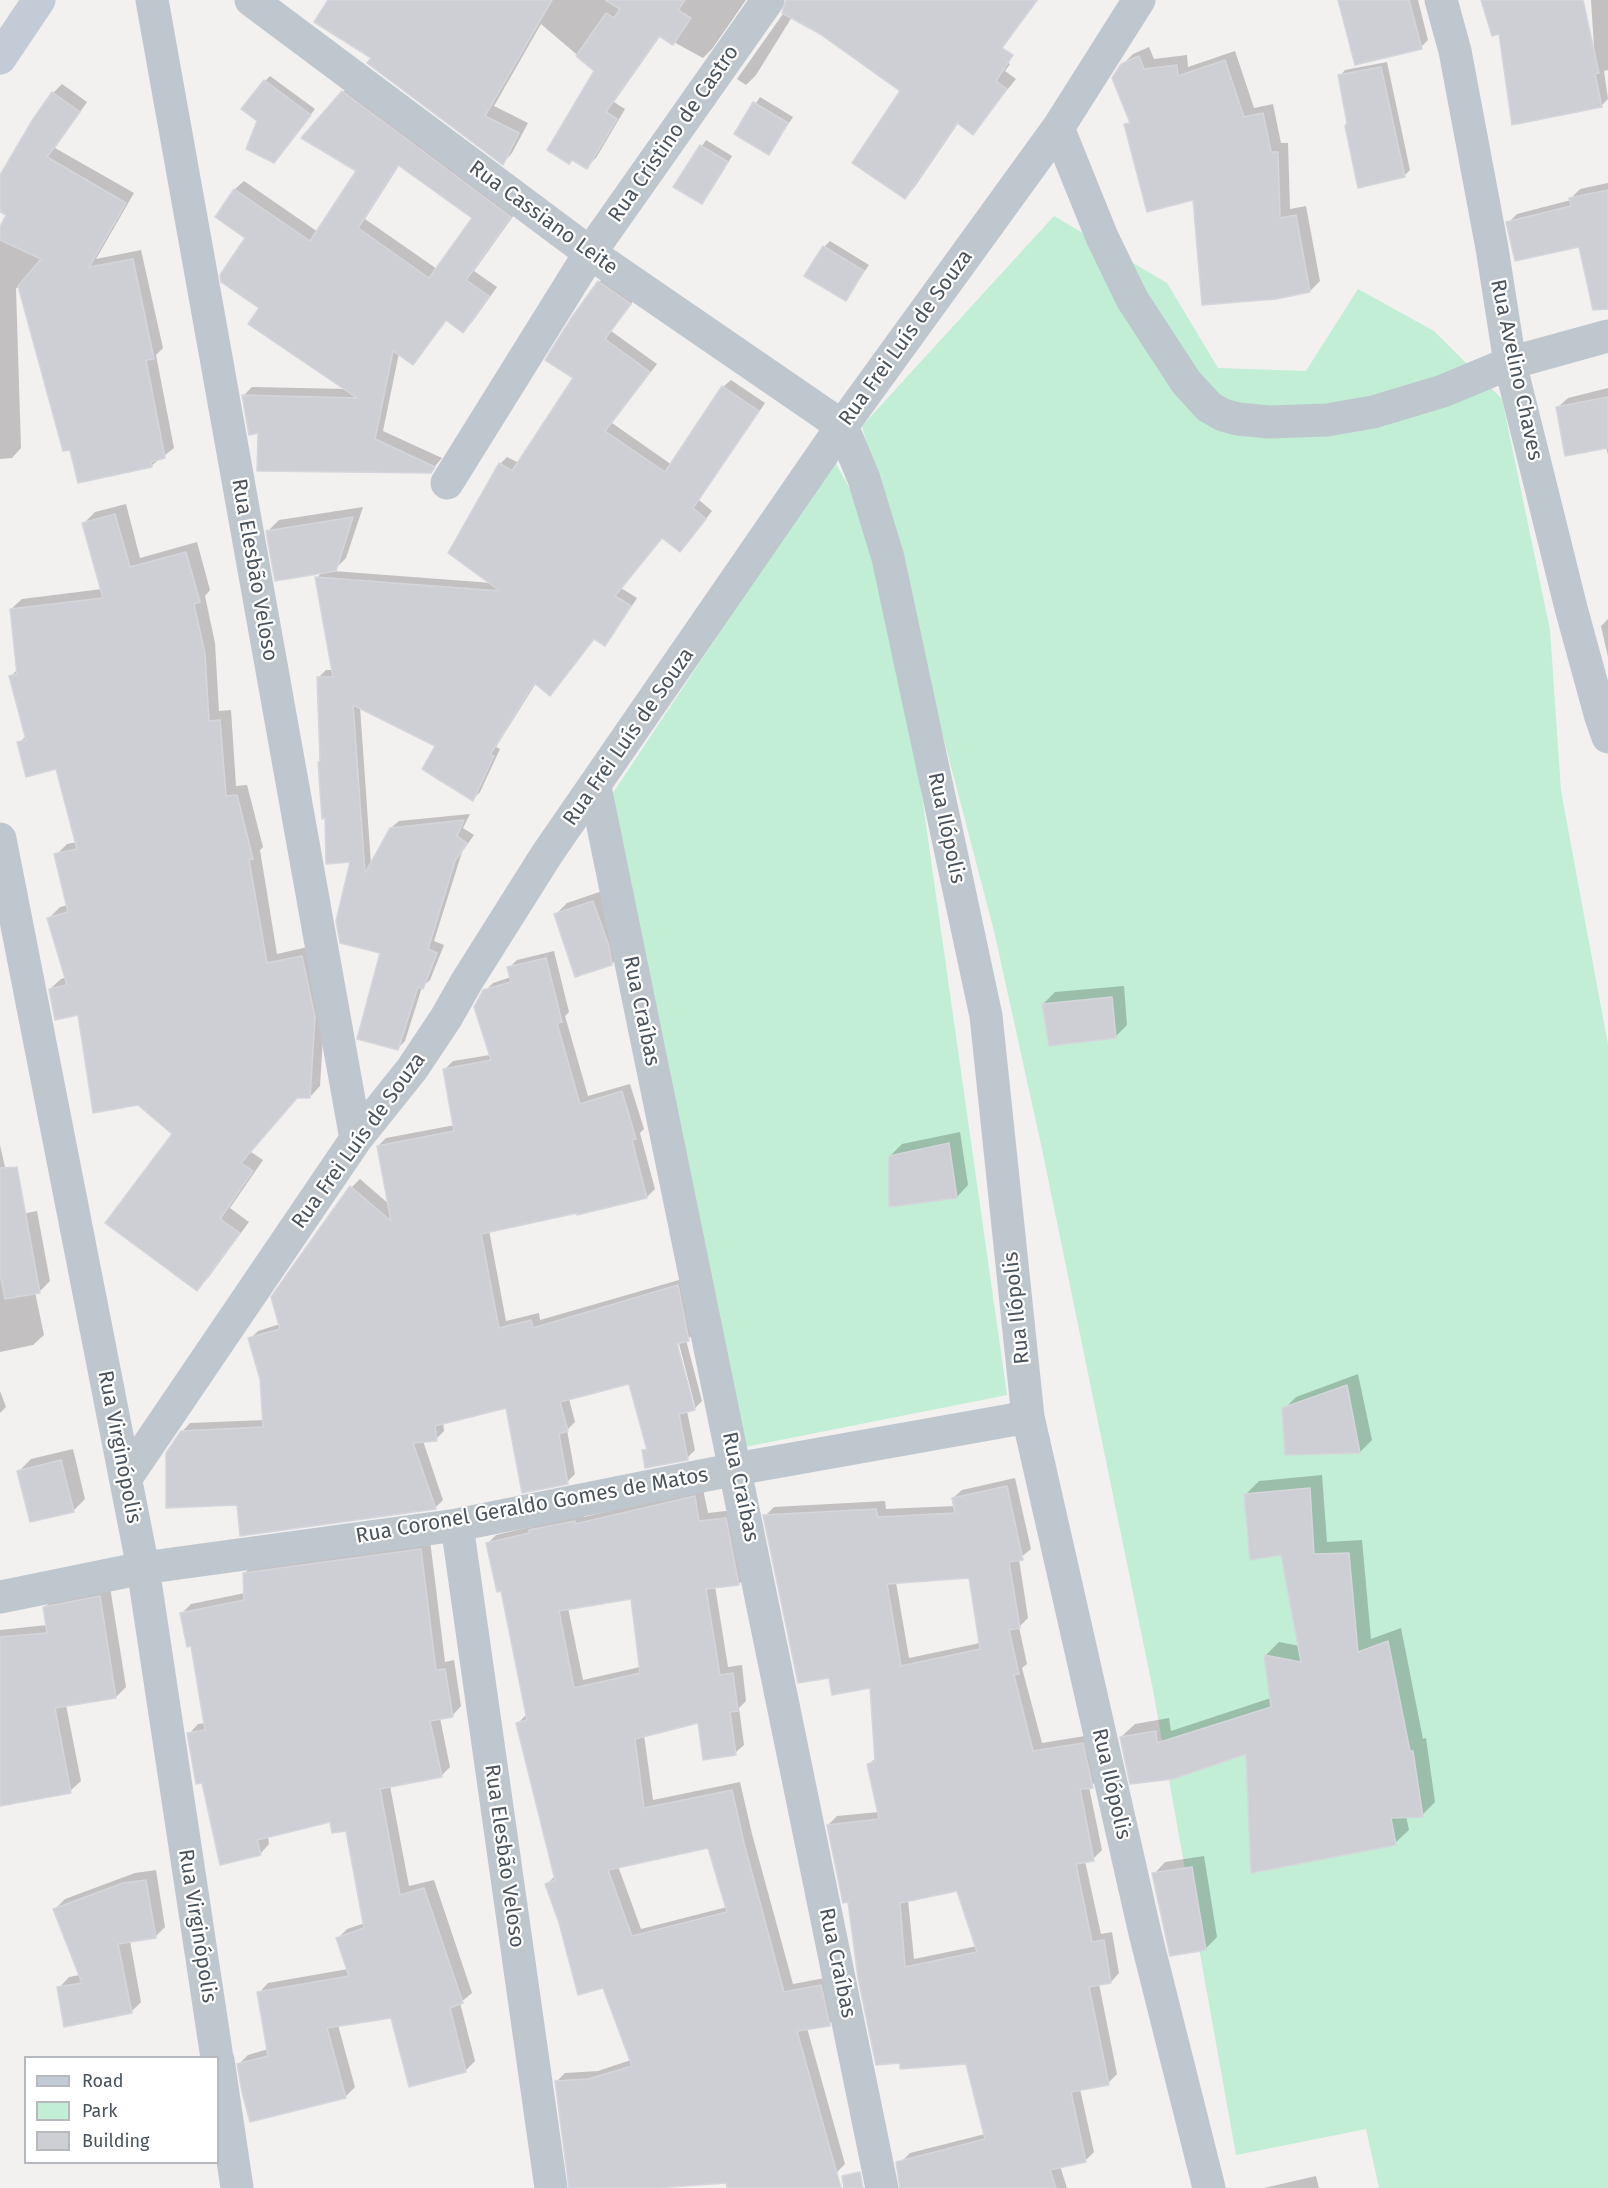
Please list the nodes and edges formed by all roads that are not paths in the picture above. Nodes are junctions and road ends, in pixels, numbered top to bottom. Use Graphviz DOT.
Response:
graph roads {
  1 [pos="39,0"];
  2 [pos="152,0"];
  3 [pos="251,0"];
  4 [pos="768,0"];
  5 [pos="1139,0"];
  6 [pos="1441,0"];
  7 [pos="0,58"];
  8 [pos="1058,128"];
  9 [pos="590,253"];
  10 [pos="1608,336"];
  11 [pos="1510,363"];
  12 [pos="842,426"];
  13 [pos="447,483"];
  14 [pos="1608,737"];
  15 [pos="595,787"];
  16 [pos="0,839"];
  17 [pos="356,1139"];
  18 [pos="1028,1417"];
  19 [pos="736,1469"];
  20 [pos="126,1478"];
  21 [pos="457,1525"];
  22 [pos="143,1568"];
  23 [pos="0,1597"];
  24 [pos="217,2056"];
  25 [pos="219,2072"];
  26 [pos="237,2188"];
  27 [pos="551,2188"];
  28 [pos="882,2188"];
  29 [pos="1209,2188"];
  1 -- 7 [label="main road"];
  2 -- 17 [label="street, Rua Elesbão Veloso"];
  3 -- 9 [label="street, Rua Cassiano Leite"];
  4 -- 9 [label="street, Rua Cristino de Castro"];
  5 -- 8 [label="street, Rua Frei Luís de Souza"];
  6 -- 11 [label="street, Rua Avelino Chaves"];
  8 -- 11 [label="street"];
  8 -- 12 [label="street, Rua Frei Luís de Souza"];
  9 -- 12 [label="street, Rua Cassiano Leite"];
  9 -- 13 [label="street, Rua Cristino de Castro"];
  10 -- 11 [label="street"];
  11 -- 14 [label="street, Rua Avelino Chaves"];
  12 -- 15 [label="street, Rua Frei Luís de Souza"];
  12 -- 18 [label="street, Rua Ilópolis"];
  15 -- 17 [label="street, Rua Frei Luís de Souza"];
  15 -- 19 [label="street, Rua Craíbas"];
  16 -- 20 [label="street, Rua Virginópolis"];
  17 -- 20 [label="street, Rua Frei Luís de Souza"];
  18 -- 19 [label="street, Rua Coronel Geraldo Gomes de Matos"];
  18 -- 29 [label="street, Rua Ilópolis"];
  19 -- 21 [label="street, Rua Coronel Geraldo Gomes de Matos"];
  19 -- 28 [label="street, Rua Craíbas"];
  20 -- 22 [label="street, Rua Virginópolis"];
  21 -- 22 [label="street, Rua Coronel Geraldo Gomes de Matos"];
  21 -- 27 [label="street, Rua Elesbão Veloso"];
  22 -- 23 [label="street, Rua Coronel Geraldo Gomes de Matos"];
  22 -- 24 [label="street, Rua Virginópolis"];
  25 -- 26 [label="street, Rua Virginópolis"];
}
